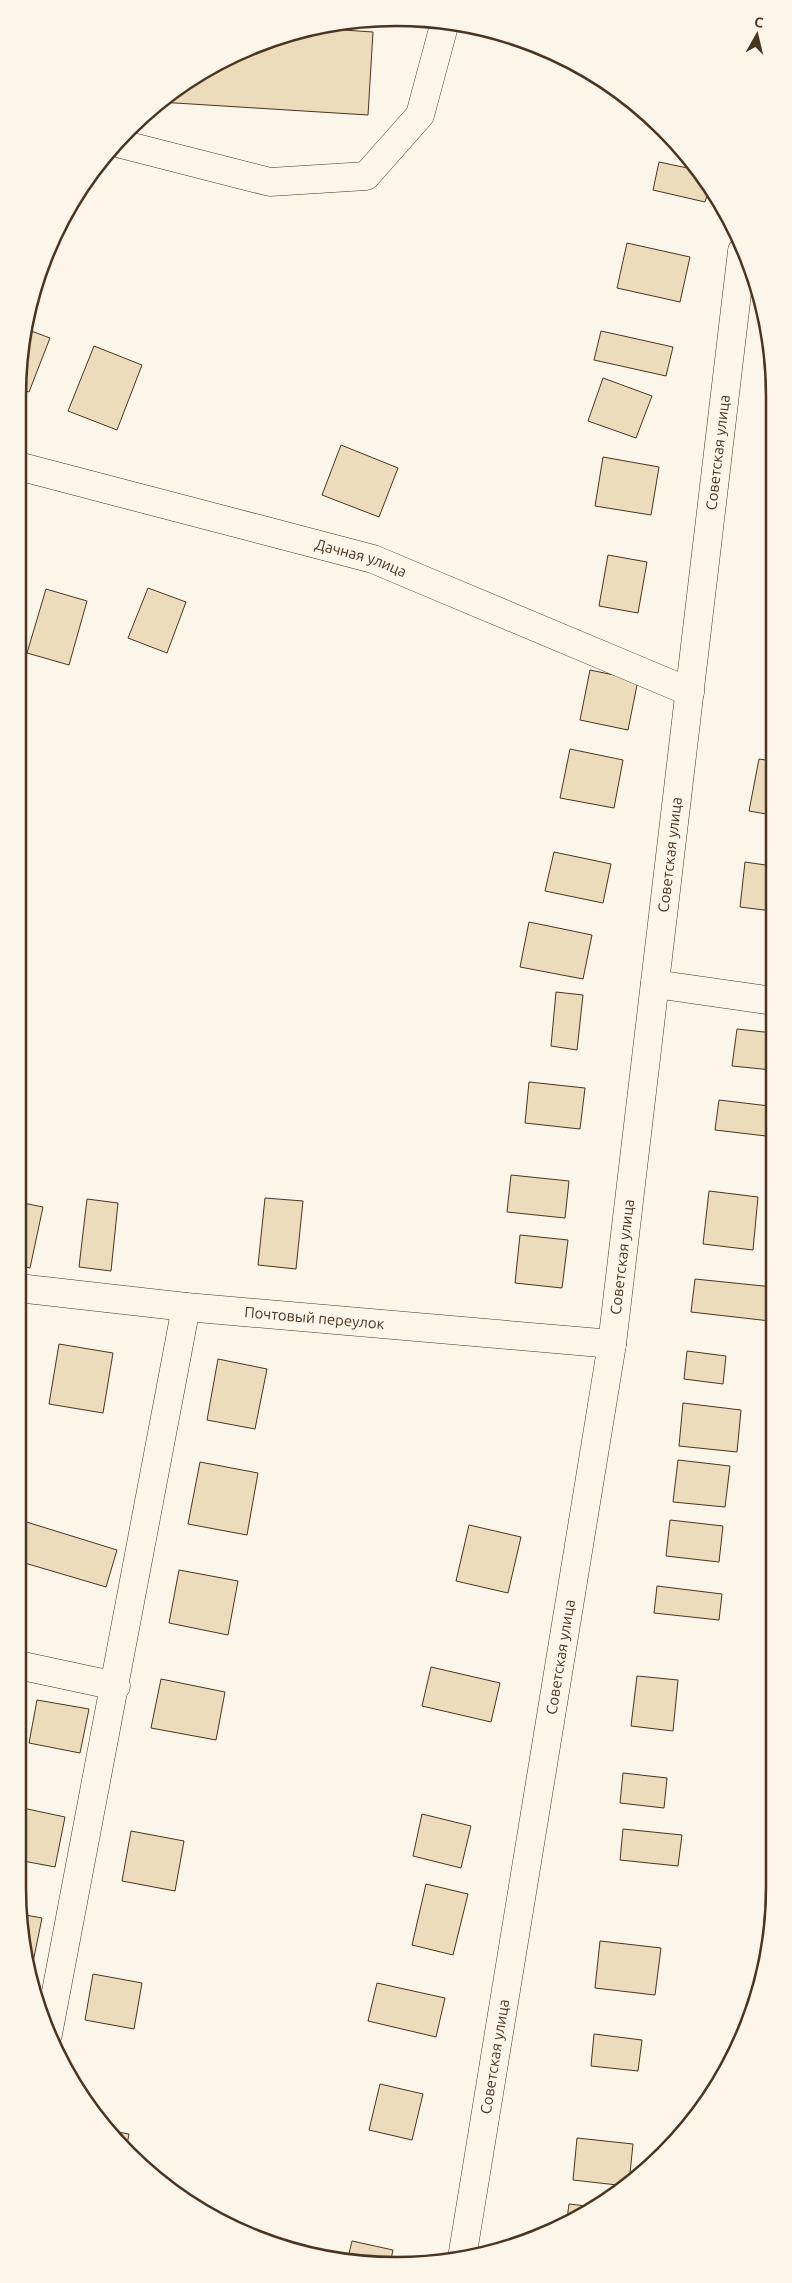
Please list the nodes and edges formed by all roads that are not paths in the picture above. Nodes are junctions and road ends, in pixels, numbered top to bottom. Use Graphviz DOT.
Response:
graph roads {
  1 [pos="443,29"];
  2 [pos="125,145"];
  3 [pos="741,262"];
  4 [pos="26,468"];
  5 [pos="690,692"];
  6 [pos="655,984"];
  7 [pos="766,1000"];
  8 [pos="26,1289"];
  9 [pos="186,1307"];
  10 [pos="612,1344"];
  11 [pos="26,1667"];
  12 [pos="116,1686"];
  13 [pos="51,2019"];
  14 [pos="463,2251"];
  1 -- 2 [label="street"];
  3 -- 5 [label="street, Советская улица"];
  4 -- 5 [label="street, Дачная улица"];
  5 -- 6 [label="street, Советская улица"];
  6 -- 7 [label="street"];
  6 -- 10 [label="street, Советская улица"];
  8 -- 9 [label="street, Почтовый переулок"];
  9 -- 10 [label="street, Почтовый переулок"];
  9 -- 12 [label="street"];
  10 -- 14 [label="street, Советская улица"];
  11 -- 12 [label="street"];
  12 -- 13 [label="street"];
}
